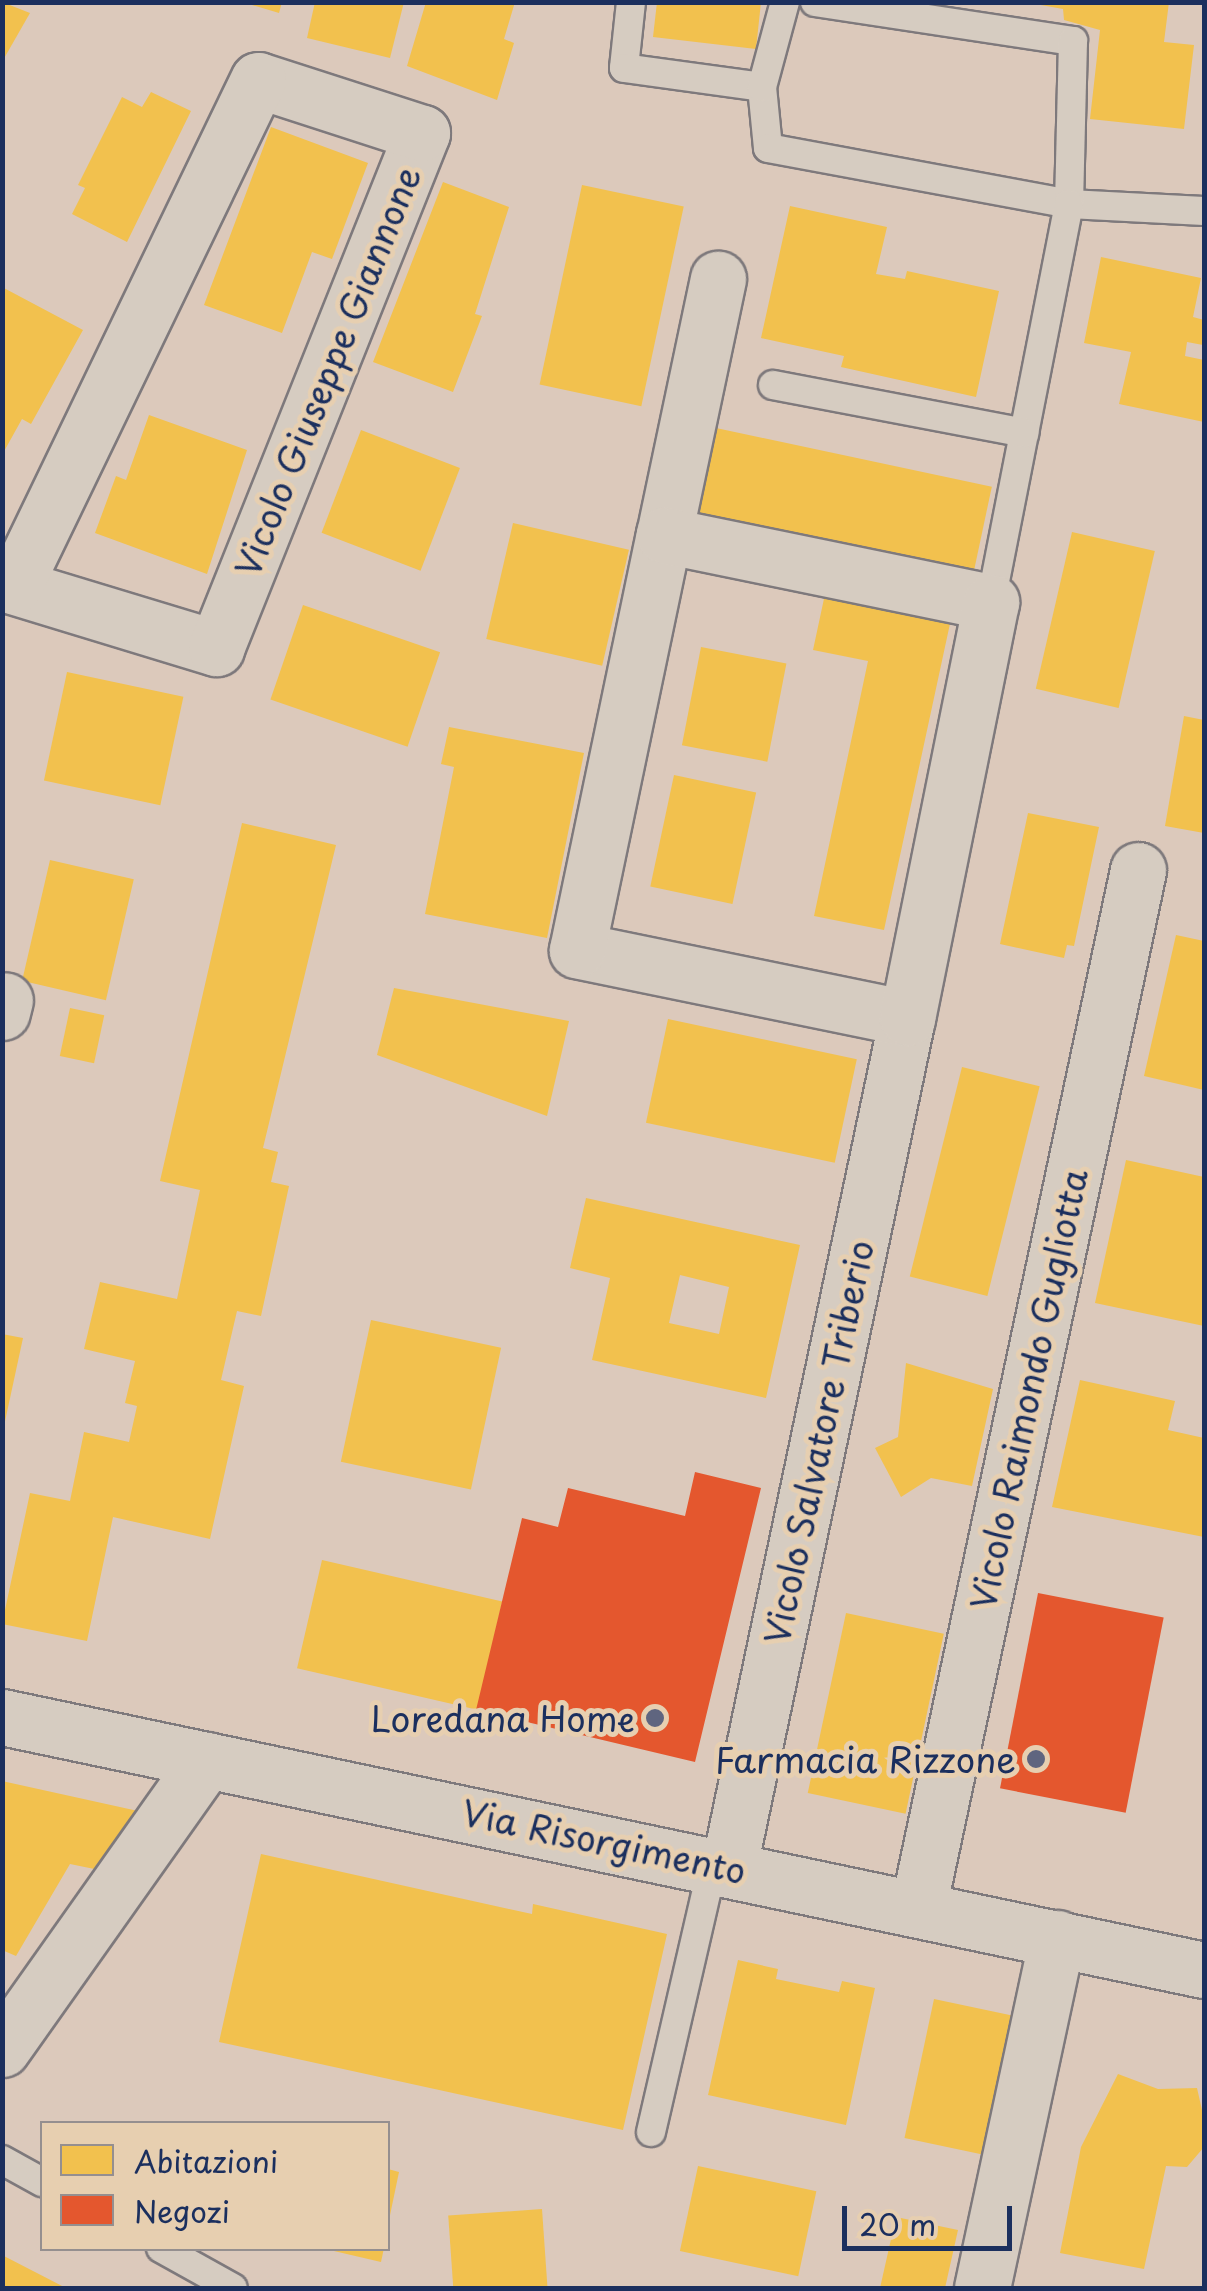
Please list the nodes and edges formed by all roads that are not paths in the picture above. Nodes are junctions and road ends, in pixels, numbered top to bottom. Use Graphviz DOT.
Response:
graph roads {
  1 [pos="630,2"];
  2 [pos="785,2"];
  3 [pos="816,2"];
  4 [pos="762,87"];
  5 [pos="1069,204"];
  6 [pos="1204,211"];
  7 [pos="718,279"];
  8 [pos="773,385"];
  9 [pos="1024,433"];
  10 [pos="664,535"];
  11 [pos="8,584"];
  12 [pos="990,602"];
  13 [pos="1138,870"];
  14 [pos="907,1018"];
  15 [pos="2,1717"];
  16 [pos="207,1760"];
  17 [pos="721,1865"];
  18 [pos="918,1908"];
  19 [pos="1057,1938"];
  20 [pos="1204,1970"];
  21 [pos="2,2050"];
  22 [pos="651,2132"];
  23 [pos="2,2160"];
  24 [pos="40,2181"];
  25 [pos="166,2251"];
  26 [pos="233,2288"];
  27 [pos="982,2288"];
  1 -- 4 [label="lane"];
  2 -- 4 [label="lane"];
  3 -- 5 [label="lane"];
  4 -- 5 [label="lane"];
  5 -- 6 [label="lane"];
  5 -- 9 [label="lane"];
  7 -- 10 [label="street"];
  8 -- 9 [label="lane"];
  9 -- 12 [label="lane"];
  10 -- 12 [label="street"];
  10 -- 14 [label="street"];
  11 -- 11 [label="street, Vicolo Giuseppe Giannone"];
  12 -- 14 [label="street, Vicolo Salvatore Triberio"];
  13 -- 18 [label="street, Vicolo Raimondo Gugliotta"];
  14 -- 17 [label="street, Vicolo Salvatore Triberio"];
  15 -- 16 [label="street, Via Risorgimento"];
  16 -- 17 [label="street, Via Risorgimento"];
  16 -- 21 [label="street"];
  17 -- 18 [label="street, Via Risorgimento"];
  17 -- 22 [label="lane"];
  18 -- 19 [label="street, Via Risorgimento"];
  19 -- 20 [label="street, Via Risorgimento"];
  19 -- 27 [label="street"];
  23 -- 24 [label="lane"];
  25 -- 26 [label="lane"];
}
